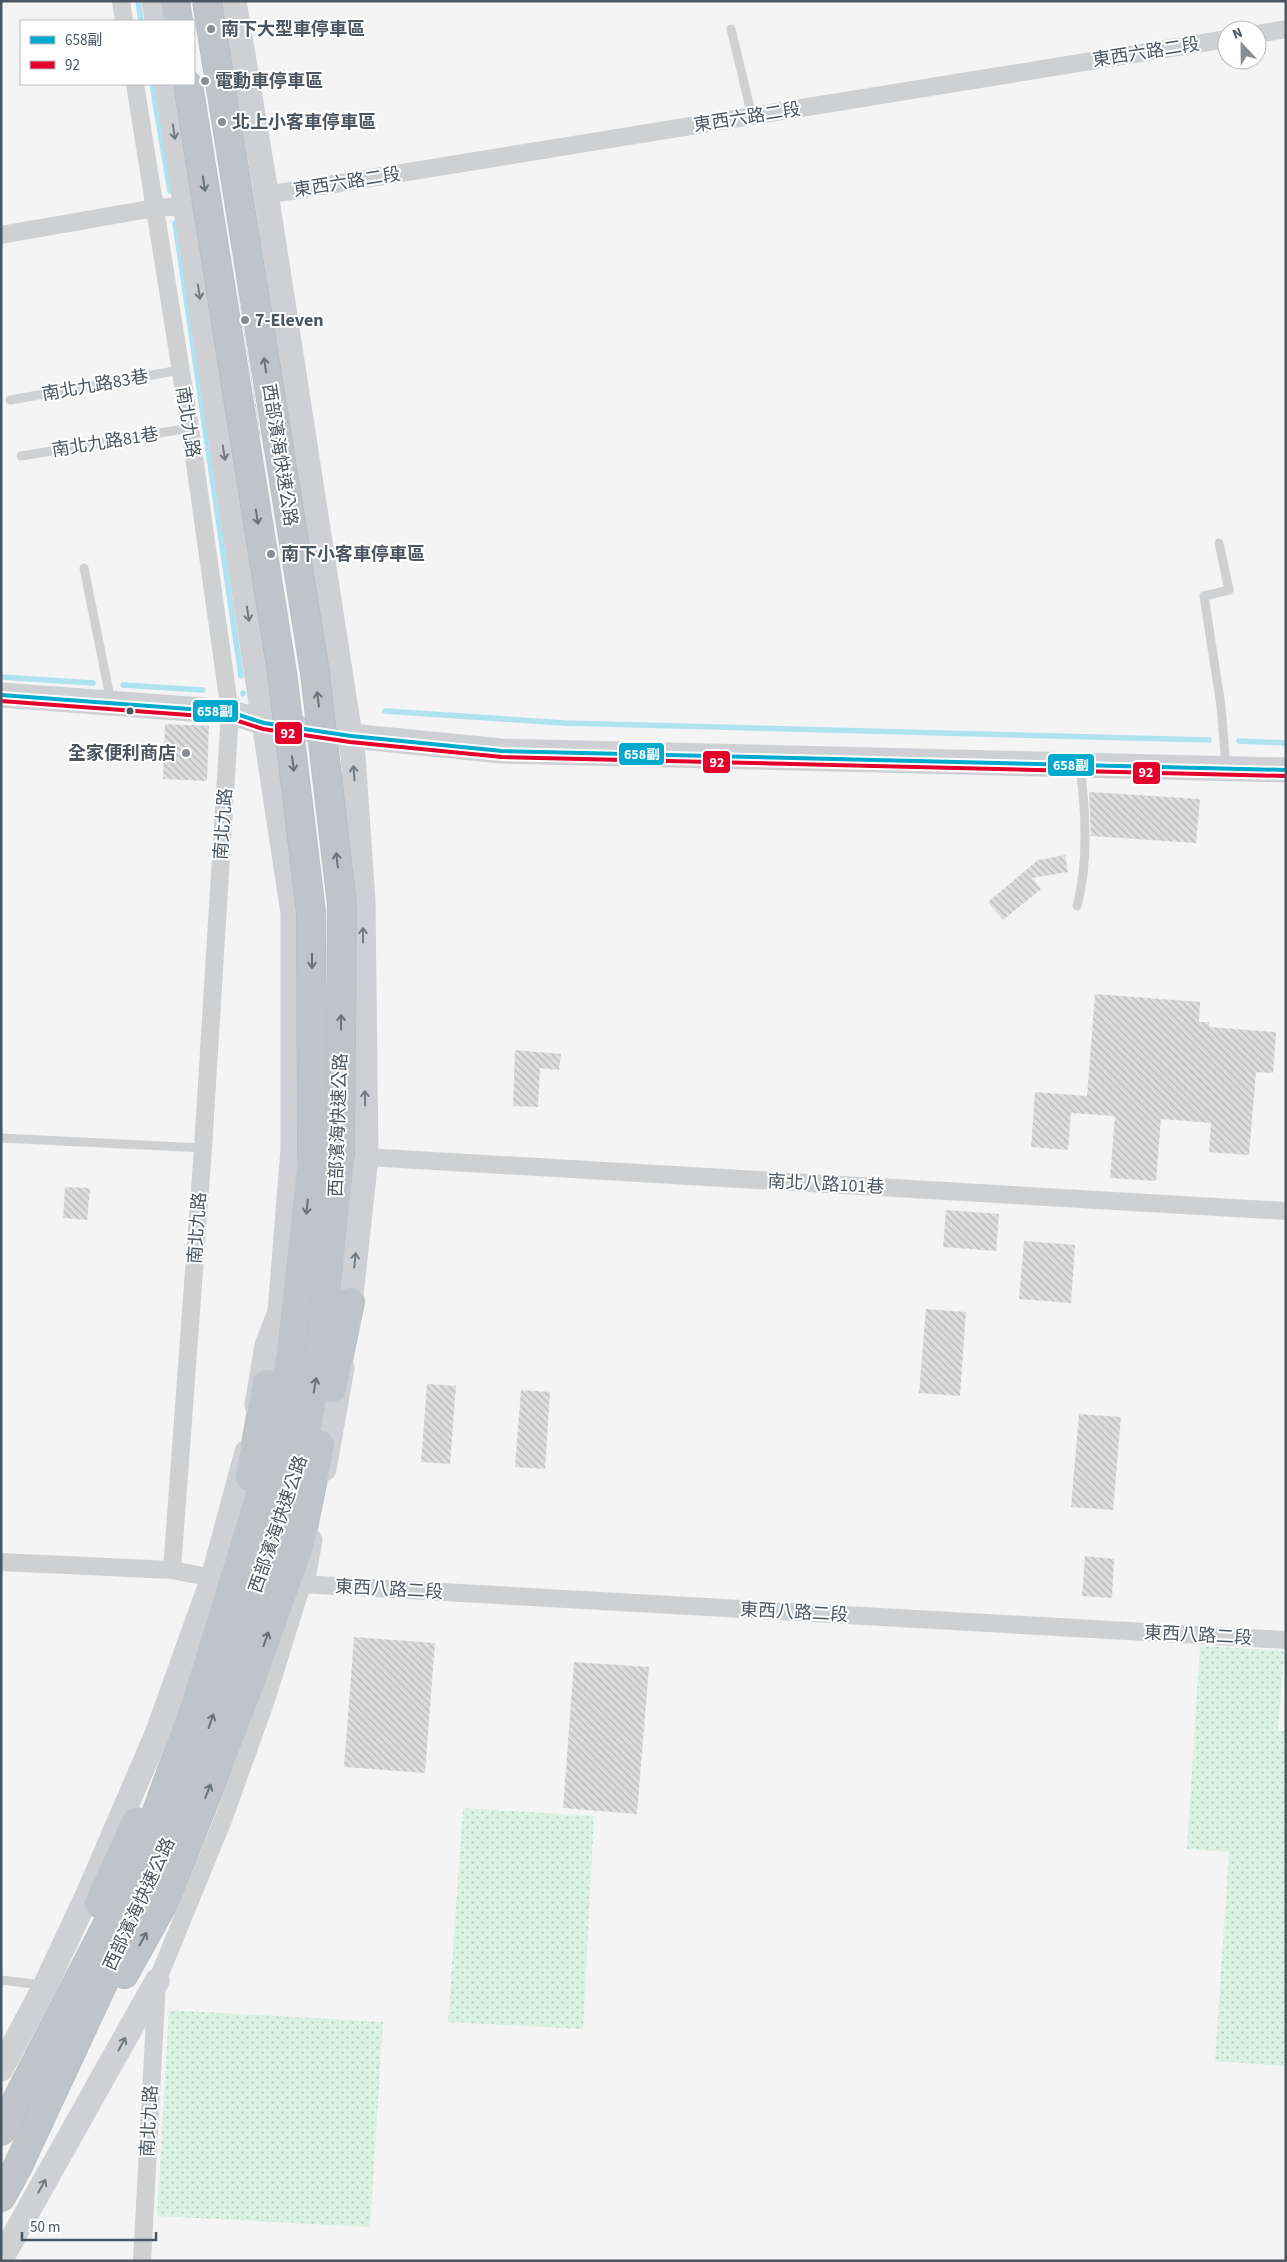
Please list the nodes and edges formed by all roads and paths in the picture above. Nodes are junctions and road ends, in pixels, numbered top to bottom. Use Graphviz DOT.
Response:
graph roads {
  1 [pos="121,1"];
  2 [pos="154,1"];
  3 [pos="175,1"];
  4 [pos="207,1"];
  5 [pos="234,1"];
  6 [pos="124,20"];
  7 [pos="157,20"];
  8 [pos="178,20"];
  9 [pos="731,29"];
  10 [pos="1286,29"];
  11 [pos="1267,32"];
  12 [pos="1217,41"];
  13 [pos="135,85"];
  14 [pos="167,85"];
  15 [pos="188,85"];
  16 [pos="752,116"];
  17 [pos="266,196"];
  18 [pos="186,206"];
  19 [pos="155,208"];
  20 [pos="1,235"];
  21 [pos="180,370"];
  22 [pos="10,400"];
  23 [pos="190,428"];
  24 [pos="21,456"];
  25 [pos="1219,543"];
  26 [pos="84,568"];
  27 [pos="1,696"];
  28 [pos="112,702"];
  29 [pos="230,712"];
  30 [pos="264,723"];
  31 [pos="351,736"];
  32 [pos="1080,764"];
  33 [pos="1226,767"];
  34 [pos="1286,770"];
  35 [pos="1077,906"];
  36 [pos="1,1138"];
  37 [pos="202,1148"];
  38 [pos="353,1158"];
  39 [pos="1286,1211"];
  40 [pos="350,1302"];
  41 [pos="280,1312"];
  42 [pos="1,1562"];
  43 [pos="172,1570"];
  44 [pos="212,1578"];
  45 [pos="302,1584"];
  46 [pos="1286,1640"];
  47 [pos="1,1980"];
  48 [pos="157,1980"];
  49 [pos="45,1986"];
  50 [pos="1,2069"];
  51 [pos="1,2130"];
  52 [pos="18,2166"];
  53 [pos="1,2197"];
  54 [pos="1,2259"];
  55 [pos="142,2261"];
  1 -- 6 [label="street"];
  2 -- 7 [label="street"];
  3 -- 8 [label="highway"];
  38 -- 4 [label="highway, 西部濱海快速公路, one-way, bridge"];
  5 -- 17 [label="street"];
  9 -- 16 [label="lane"];
  10 -- 11 [label="street"];
  12 -- 16 [label="street, 東西六路二段"];
  13 -- 19 [label="street, 南北九路"];
  14 -- 18 [label="street, one-way"];
  15 -- 51 [label="highway, 西部濱海快速公路, one-way, bridge"];
  16 -- 17 [label="street, 東西六路二段"];
  17 -- 31 [label="street"];
  18 -- 19 [label="street"];
  18 -- 30 [label="street, one-way"];
  19 -- 20 [label="street"];
  19 -- 21 [label="street, 南北九路"];
  21 -- 22 [label="lane, 南北九路83巷"];
  21 -- 23 [label="street, 南北九路"];
  23 -- 24 [label="lane, 南北九路81巷"];
  23 -- 29 [label="street, 南北九路"];
  25 -- 33 [label="lane"];
  26 -- 28 [label="lane"];
  27 -- 28 [label="street"];
  28 -- 29 [label="street"];
  29 -- 30 [label="street"];
  29 -- 37 [label="street, 南北九路"];
  30 -- 31 [label="street"];
  30 -- 41 [label="street"];
  31 -- 32 [label="street"];
  38 -- 31 [label="street, one-way"];
  32 -- 33 [label="street"];
  32 -- 35 [label="lane"];
  33 -- 34 [label="street"];
  36 -- 37 [label="lane"];
  37 -- 43 [label="street, 南北九路"];
  38 -- 39 [label="street, 南北八路101巷"];
  40 -- 38 [label="street, one-way"];
  52 -- 38 [label="highway, 西部濱海快速公路, one-way"];
  40 -- 45 [label="street"];
  52 -- 40 [label="highway, one-way"];
  41 -- 44 [label="street"];
  41 -- 51 [label="highway"];
  42 -- 43 [label="street"];
  43 -- 44 [label="street"];
  44 -- 49 [label="street"];
  45 -- 46 [label="street, 東西八路二段"];
  45 -- 48 [label="street, 南北九路"];
  47 -- 49 [label="lane"];
  54 -- 48 [label="street, one-way"];
  48 -- 55 [label="street, 南北九路"];
  49 -- 50 [label="street"];
  52 -- 53 [label="highway, 西部濱海快速公路"];
}
